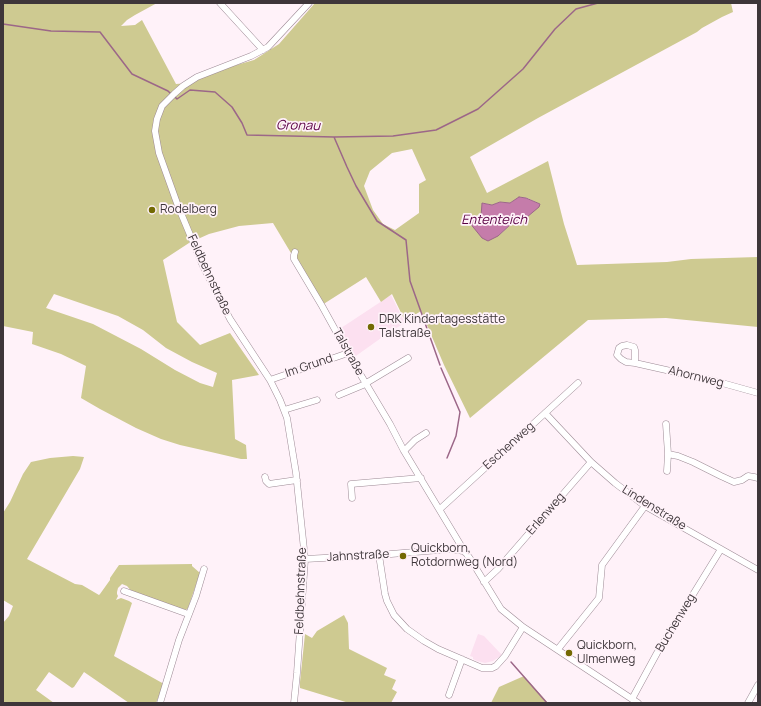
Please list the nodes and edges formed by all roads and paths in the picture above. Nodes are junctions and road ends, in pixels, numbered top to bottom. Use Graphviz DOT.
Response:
graph roads {
  1 [pos="220,3"];
  2 [pos="309,3"];
  3 [pos="263,50"];
  4 [pos="295,252"];
  5 [pos="348,353"];
  6 [pos="408,358"];
  7 [pos="635,363"];
  8 [pos="270,380"];
  9 [pos="366,383"];
  10 [pos="578,383"];
  11 [pos="758,393"];
  12 [pos="339,395"];
  13 [pos="317,400"];
  14 [pos="284,410"];
  15 [pos="545,413"];
  16 [pos="666,424"];
  17 [pos="426,433"];
  18 [pos="404,451"];
  19 [pos="668,454"];
  20 [pos="591,462"];
  21 [pos="667,471"];
  22 [pos="265,476"];
  23 [pos="421,478"];
  24 [pos="758,478"];
  25 [pos="296,480"];
  26 [pos="352,498"];
  27 [pos="645,506"];
  28 [pos="440,509"];
  29 [pos="721,549"];
  30 [pos="463,551"];
  31 [pos="379,555"];
  32 [pos="305,559"];
  33 [pos="204,569"];
  34 [pos="758,570"];
  35 [pos="484,582"];
  36 [pos="124,591"];
  37 [pos="188,614"];
  38 [pos="523,627"];
  39 [pos="558,649"];
  40 [pos="462,659"];
  41 [pos="758,685"];
  42 [pos="449,695"];
  43 [pos="632,699"];
  44 [pos="160,703"];
  45 [pos="294,703"];
  46 [pos="638,703"];
  47 [pos="748,703"];
  1 -- 3 [label="street"];
  2 -- 3 [label="street, Feldbehnstraße"];
  3 -- 8 [label="street, Feldbehnstraße"];
  4 -- 5 [label="street, Talstraße"];
  5 -- 8 [label="street, Im Grund"];
  5 -- 9 [label="street, Talstraße"];
  6 -- 9 [label="street"];
  7 -- 11 [label="street, Ahornweg"];
  8 -- 14 [label="street, Feldbehnstraße"];
  9 -- 12 [label="street"];
  9 -- 18 [label="street, Talstraße"];
  10 -- 15 [label="street, Eschenweg"];
  13 -- 14 [label="street"];
  14 -- 25 [label="street, Feldbehnstraße"];
  15 -- 20 [label="street, Lindenstraße"];
  15 -- 28 [label="street, Eschenweg"];
  16 -- 19 [label="street"];
  17 -- 18 [label="street"];
  18 -- 23 [label="street, Talstraße"];
  19 -- 21 [label="street"];
  19 -- 24 [label="street"];
  20 -- 27 [label="street, Lindenstraße"];
  20 -- 35 [label="street, Erlenweg"];
  22 -- 25 [label="street"];
  23 -- 26 [label="street"];
  23 -- 28 [label="street, Talstraße"];
  25 -- 32 [label="street, Feldbehnstraße"];
  27 -- 29 [label="street, Lindenstraße"];
  27 -- 39 [label="street"];
  28 -- 30 [label="street, Talstraße"];
  29 -- 34 [label="street, Lindenstraße"];
  29 -- 43 [label="street, Buchenweg"];
  30 -- 31 [label="street, Jahnstraße"];
  30 -- 35 [label="street"];
  31 -- 32 [label="street, Jahnstraße"];
  31 -- 40 [label="street"];
  32 -- 45 [label="street, Feldbehnstraße"];
  33 -- 37 [label="street"];
  35 -- 38 [label="street"];
  36 -- 37 [label="street"];
  37 -- 44 [label="street"];
  38 -- 39 [label="street"];
  38 -- 40 [label="street"];
  39 -- 43 [label="street"];
  40 -- 42 [label="street"];
  41 -- 47 [label="street"];
  43 -- 46 [label="street"];
}
